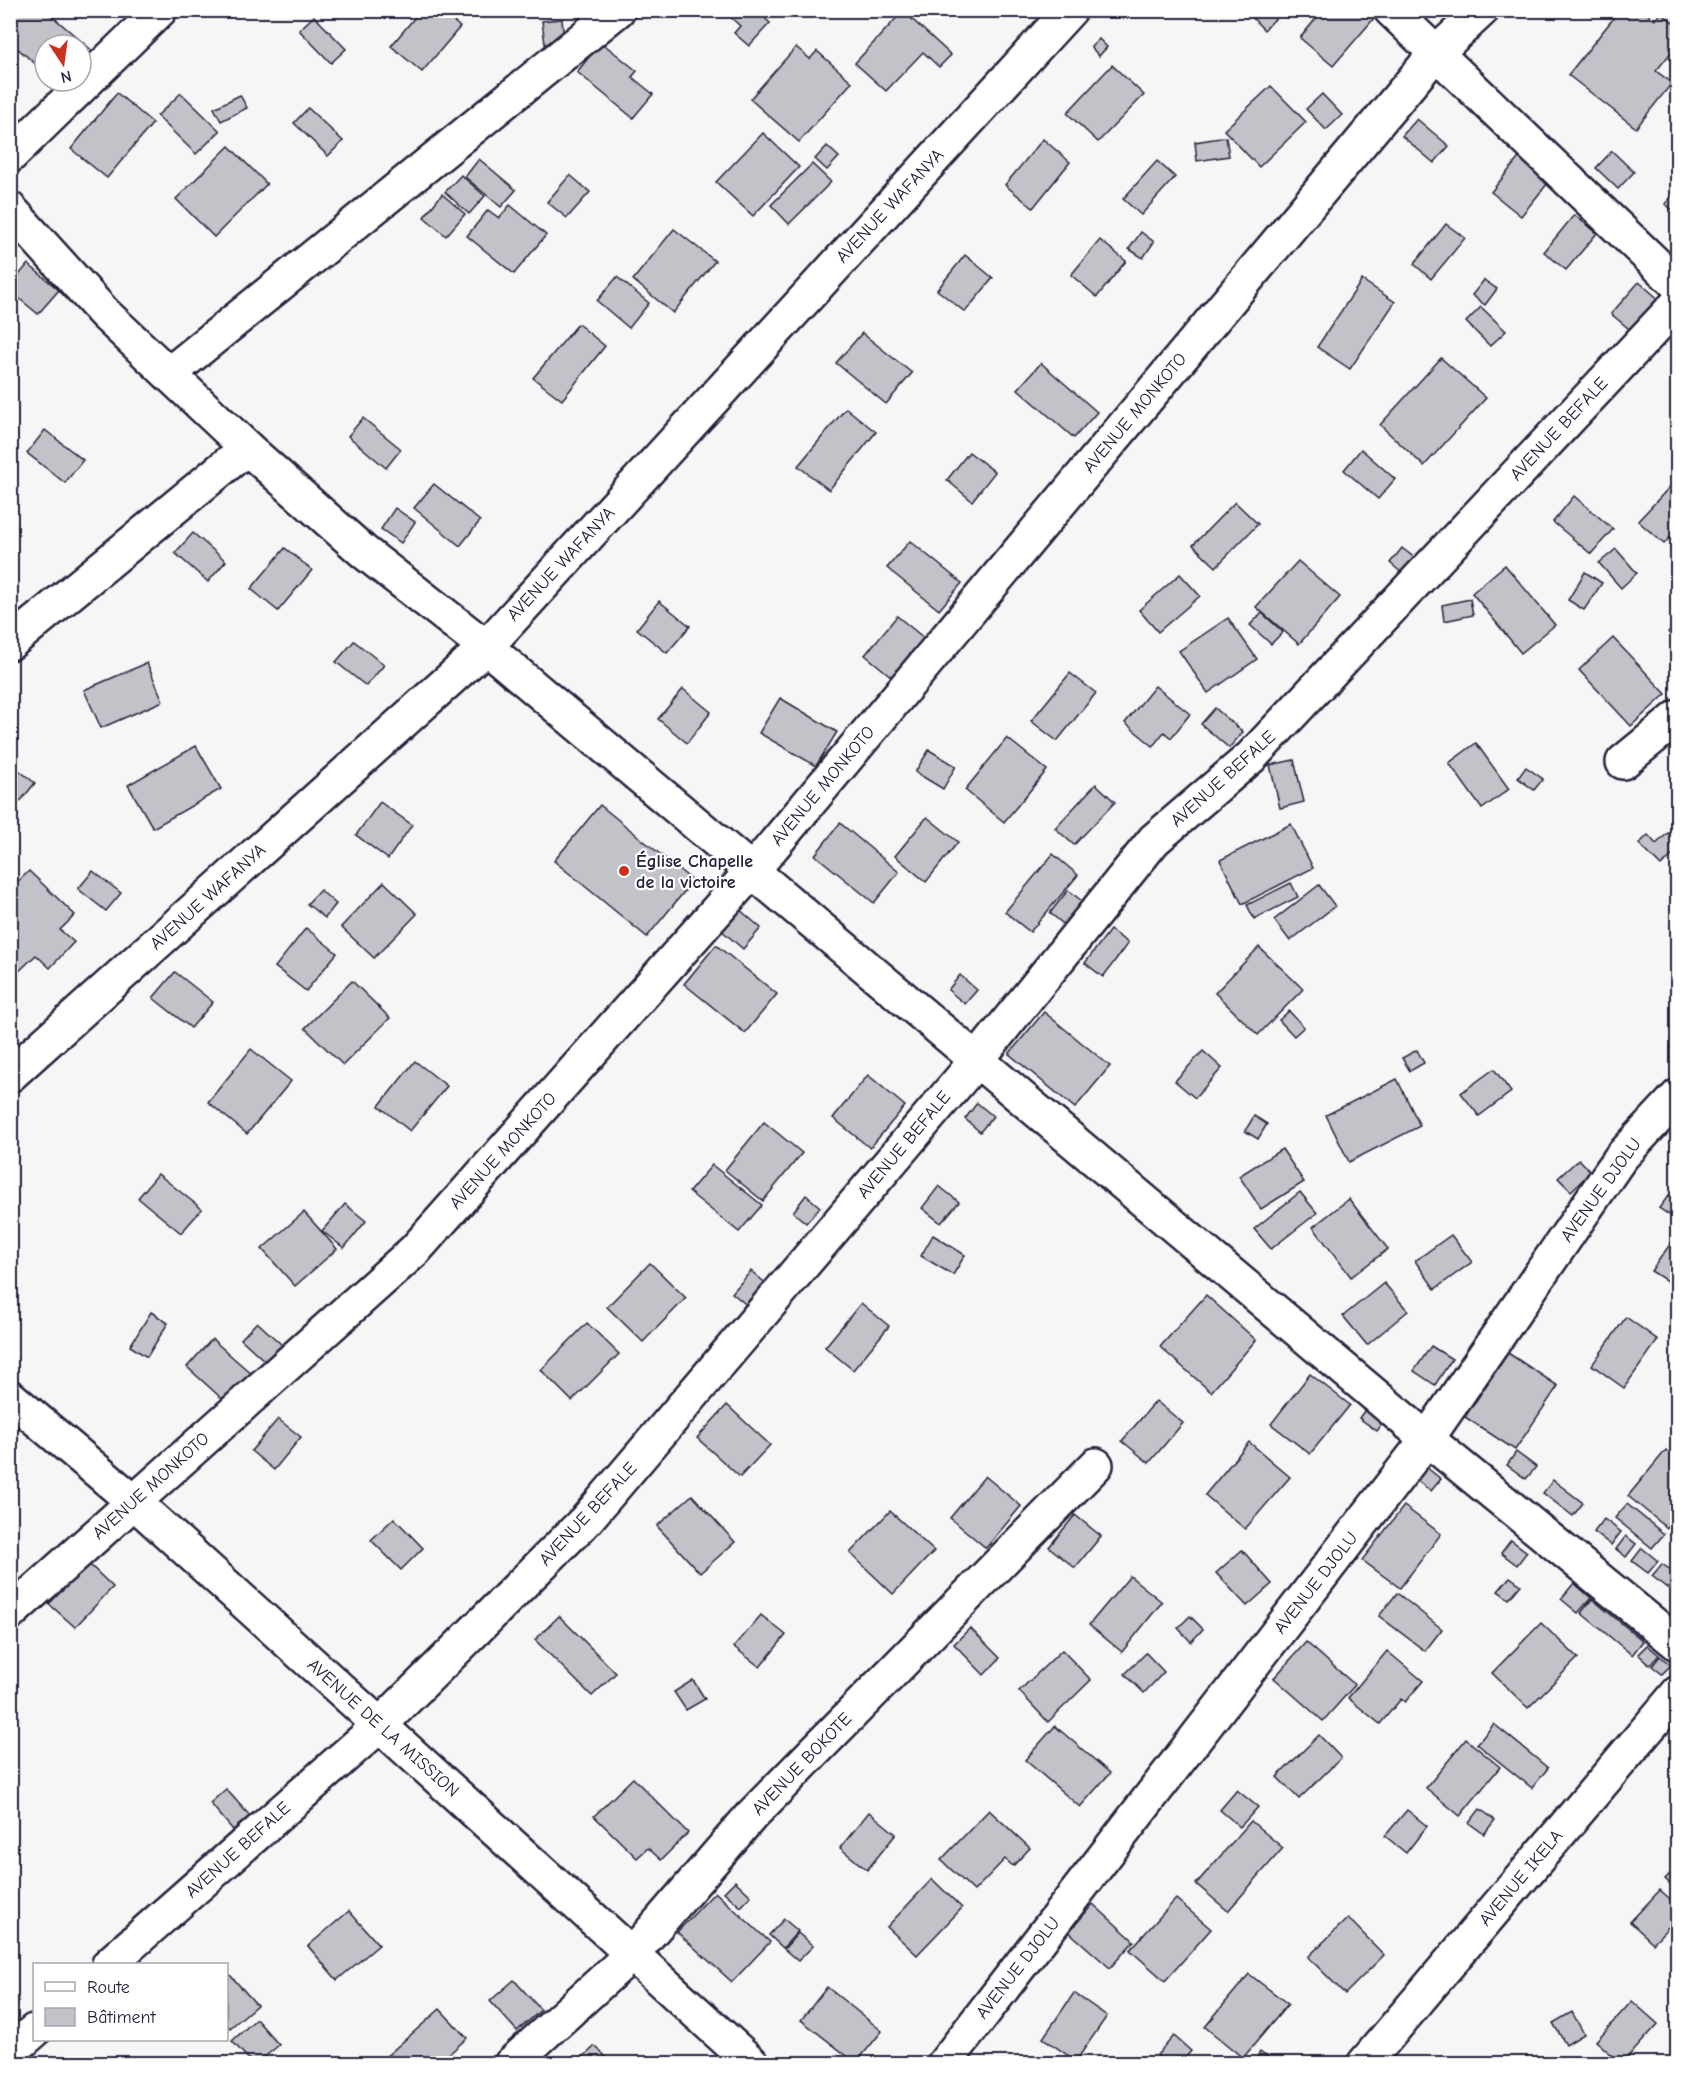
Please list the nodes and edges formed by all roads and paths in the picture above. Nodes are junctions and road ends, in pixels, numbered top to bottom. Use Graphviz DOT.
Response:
graph roads {
  1 [pos="160,10"];
  2 [pos="618,10"];
  3 [pos="1070,10"];
  4 [pos="1392,10"];
  5 [pos="1482,10"];
  6 [pos="1435,54"];
  7 [pos="10,156"];
  8 [pos="10,209"];
  9 [pos="1677,285"];
  10 [pos="1677,303"];
  11 [pos="169,374"];
  12 [pos="247,448"];
  13 [pos="10,644"];
  14 [pos="486,647"];
  15 [pos="1677,717"];
  16 [pos="1623,762"];
  17 [pos="752,871"];
  18 [pos="977,1060"];
  19 [pos="10,1075"];
  20 [pos="1677,1096"];
  21 [pos="10,1397"];
  22 [pos="1427,1439"];
  23 [pos="1096,1465"];
  24 [pos="134,1502"];
  25 [pos="10,1613"];
  26 [pos="1677,1644"];
  27 [pos="1677,1693"];
  28 [pos="380,1725"];
  29 [pos="632,1954"];
  30 [pos="111,1963"];
  31 [pos="33,2032"];
  32 [pos="10,2052"];
  33 [pos="511,2064"];
  34 [pos="753,2064"];
  35 [pos="944,2064"];
  36 [pos="1364,2064"];
  1 -- 7 [label="street"];
  2 -- 11 [label="street"];
  3 -- 14 [label="street, AVENUE WAFANYA"];
  4 -- 6 [label="street"];
  5 -- 6 [label="street, AVENUE MONKOTO"];
  6 -- 9 [label="street"];
  6 -- 17 [label="street, AVENUE MONKOTO"];
  8 -- 11 [label="street"];
  10 -- 18 [label="street, AVENUE BEFALE"];
  11 -- 12 [label="street"];
  12 -- 13 [label="street"];
  12 -- 14 [label="street"];
  14 -- 17 [label="street"];
  14 -- 19 [label="street, AVENUE WAFANYA"];
  15 -- 16 [label="street"];
  17 -- 18 [label="street"];
  17 -- 24 [label="street, AVENUE MONKOTO"];
  18 -- 22 [label="street"];
  18 -- 28 [label="street, AVENUE BEFALE"];
  20 -- 22 [label="street, AVENUE DJOLU"];
  21 -- 24 [label="street, AVENUE DE LA MISSION"];
  22 -- 26 [label="street"];
  22 -- 35 [label="street, AVENUE DJOLU"];
  23 -- 29 [label="street, AVENUE BOKOTE"];
  24 -- 25 [label="street, AVENUE MONKOTO"];
  24 -- 28 [label="street, AVENUE DE LA MISSION"];
  27 -- 36 [label="street, AVENUE IKELA"];
  28 -- 29 [label="street, AVENUE DE LA MISSION"];
  28 -- 30 [label="street, AVENUE BEFALE"];
  29 -- 33 [label="street, AVENUE BOKOTE"];
  29 -- 34 [label="street, AVENUE DE LA MISSION"];
  31 -- 32 [label="street"];
}
